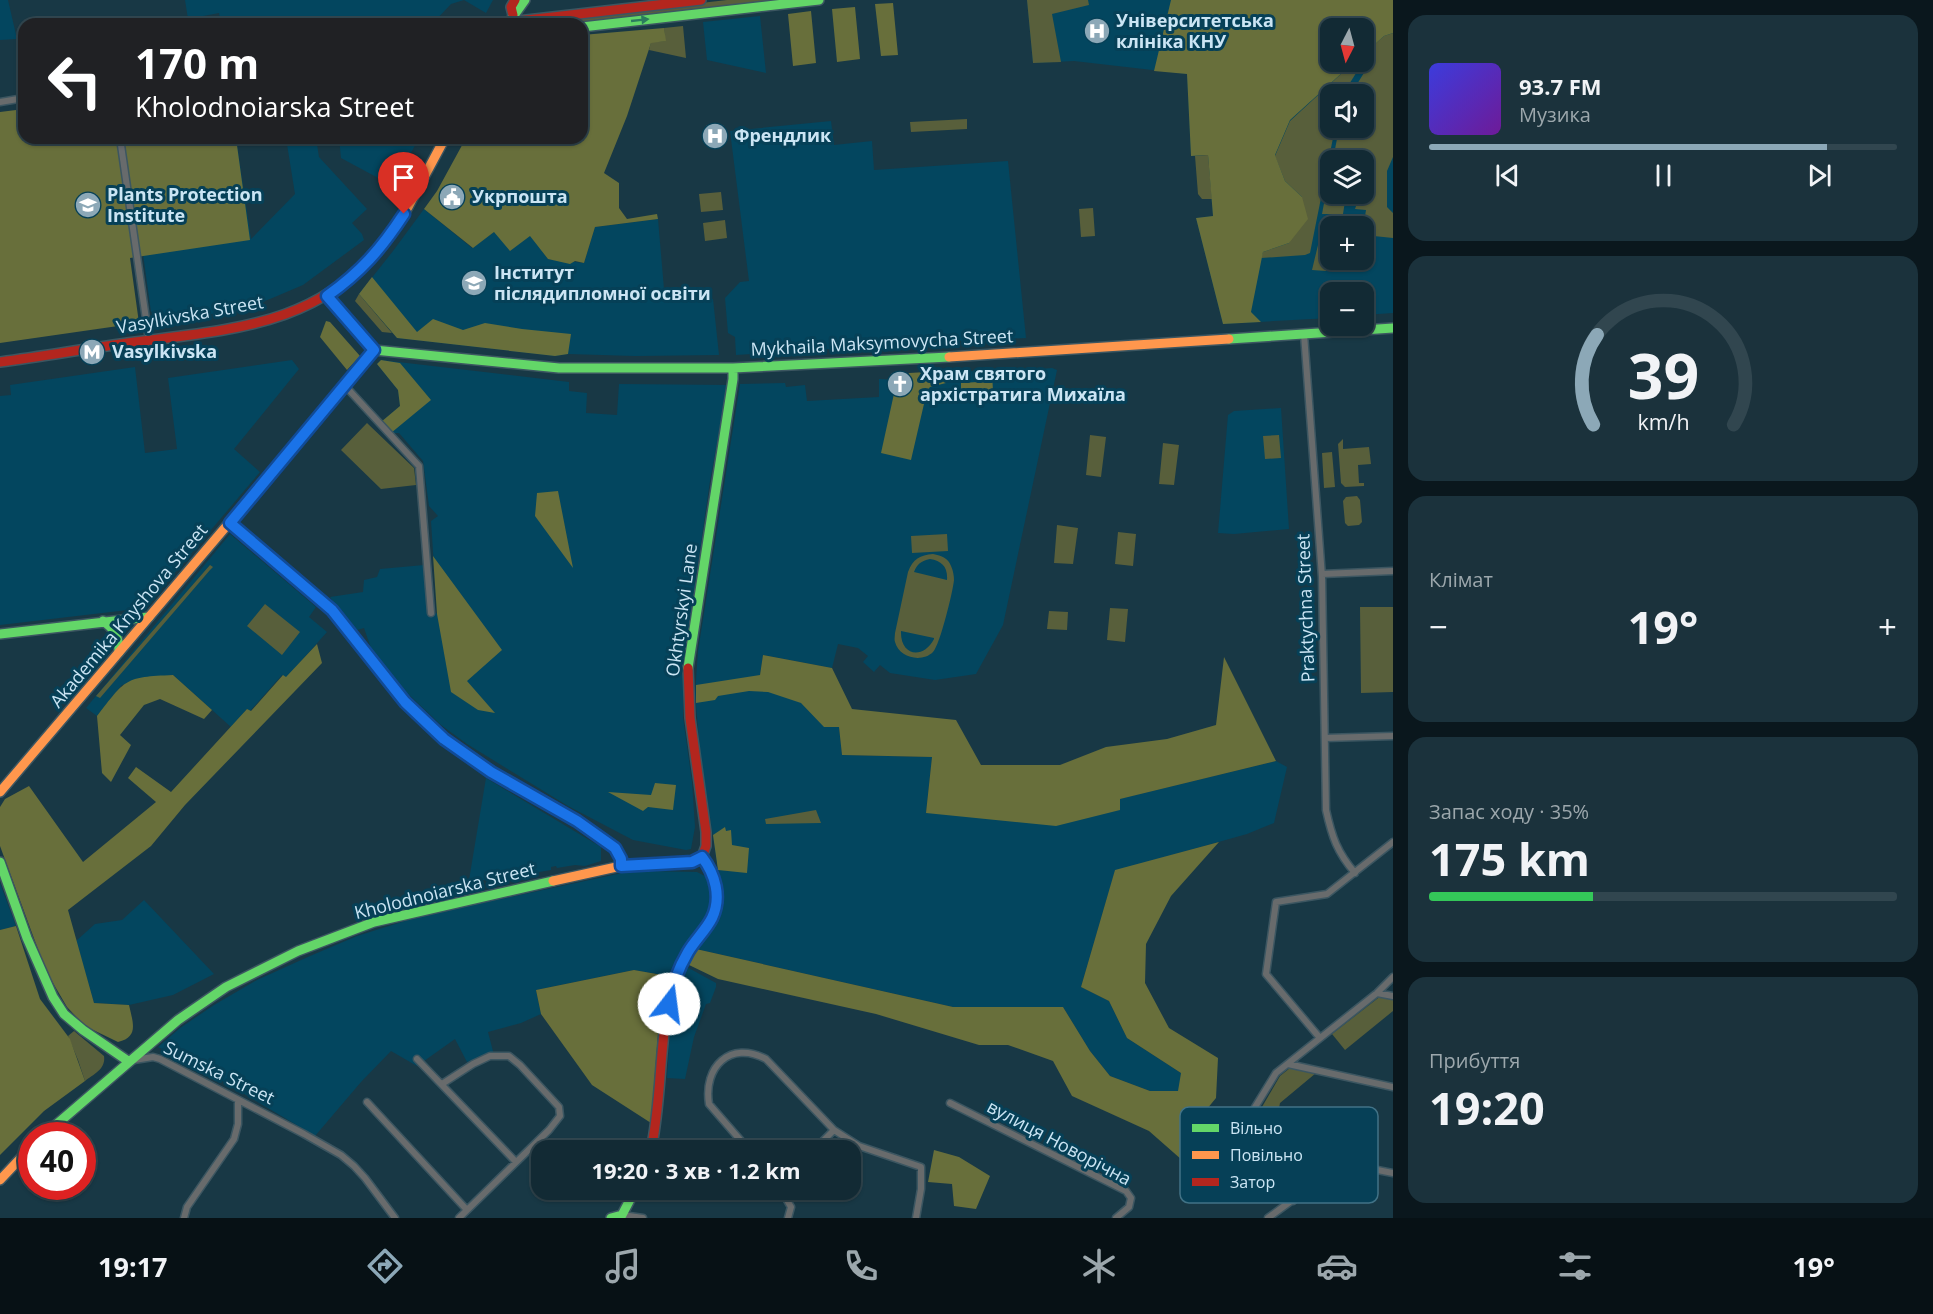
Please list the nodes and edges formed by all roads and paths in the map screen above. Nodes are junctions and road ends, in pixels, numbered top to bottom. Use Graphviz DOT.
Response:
graph roads {
  1 [pos="515,0"];
  2 [pos="525,0"];
  3 [pos="701,0"];
  4 [pos="819,0"];
  5 [pos="509,18"];
  6 [pos="511,18"];
  7 [pos="536,18"];
  8 [pos="588,26"];
  9 [pos="18,99"];
  10 [pos="0,102"];
  11 [pos="121,144"];
  12 [pos="442,144"];
  13 [pos="327,296"];
  14 [pos="1393,328"];
  15 [pos="1304,334"];
  16 [pos="149,340"];
  17 [pos="374,350"];
  18 [pos="0,362"];
  19 [pos="733,368"];
  20 [pos="345,384"];
  21 [pos="230,523"];
  22 [pos="1393,571"];
  23 [pos="1322,574"];
  24 [pos="431,613"];
  25 [pos="149,617"];
  26 [pos="103,621"];
  27 [pos="0,634"];
  28 [pos="119,652"];
  29 [pos="1393,736"];
  30 [pos="1324,738"];
  31 [pos="0,792"];
  32 [pos="1393,842"];
  33 [pos="702,857"];
  34 [pos="0,862"];
  35 [pos="621,866"];
  36 [pos="1355,873"];
  37 [pos="1393,977"];
  38 [pos="1377,993"];
  39 [pos="1393,996"];
  40 [pos="1320,1038"];
  41 [pos="417,1059"];
  42 [pos="129,1061"];
  43 [pos="1288,1064"];
  44 [pos="442,1084"];
  45 [pos="1393,1087"];
  46 [pos="238,1100"];
  47 [pos="367,1102"];
  48 [pos="950,1104"];
  49 [pos="1255,1107"];
  50 [pos="59,1122"];
  51 [pos="834,1130"];
  52 [pos="653,1140"];
  53 [pos="740,1140"];
  54 [pos="824,1140"];
  55 [pos="18,1161"];
  56 [pos="516,1162"];
  57 [pos="1378,1170"];
  58 [pos="1393,1173"];
  59 [pos="0,1180"];
  60 [pos="630,1200"];
  61 [pos="787,1200"];
  62 [pos="1290,1203"];
  63 [pos="467,1210"];
  64 [pos="622,1215"];
  65 [pos="184,1218"];
  66 [pos="394,1218"];
  67 [pos="459,1218"];
  68 [pos="611,1218"];
  69 [pos="643,1218"];
  70 [pos="788,1218"];
  71 [pos="916,1218"];
  72 [pos="1116,1218"];
  73 [pos="1268,1218"];
  1 -- 5 [label="main road"];
  2 -- 6 [label="main road"];
  3 -- 7 [label="main road"];
  8 -- 4 [label="main road, one-way"];
  9 -- 10 [label="street"];
  11 -- 16 [label="street"];
  12 -- 13 [label="main road, Vasylkivska Street"];
  13 -- 16 [label="main road, Vasylkivska Street"];
  13 -- 17 [label="main road"];
  14 -- 15 [label="main road, Mykhaila Maksymovycha Street"];
  15 -- 19 [label="main road, Mykhaila Maksymovycha Street"];
  15 -- 23 [label="street, Praktychna Street"];
  16 -- 18 [label="main road, Vasylkivska Street"];
  17 -- 19 [label="main road, Mykhaila Maksymovycha Street"];
  17 -- 20 [label="main road, Akademika Knyshova Street"];
  19 -- 33 [label="main road, Okhtyrskyi Lane"];
  20 -- 21 [label="main road, Akademika Knyshova Street"];
  20 -- 24 [label="street"];
  21 -- 25 [label="main road, Akademika Knyshova Street"];
  21 -- 35 [label="street"];
  22 -- 23 [label="street"];
  23 -- 30 [label="street, Praktychna Street"];
  25 -- 26 [label="main road"];
  25 -- 28 [label="main road, Akademika Knyshova Street"];
  26 -- 27 [label="main road"];
  26 -- 28 [label="main road"];
  28 -- 31 [label="main road, Akademika Knyshova Street"];
  29 -- 30 [label="street"];
  30 -- 36 [label="street, Praktychna Street"];
  32 -- 36 [label="street"];
  33 -- 35 [label="main road, Kholodnoiarska Street"];
  33 -- 52 [label="main road"];
  34 -- 42 [label="main road"];
  35 -- 42 [label="main road, Kholodnoiarska Street"];
  36 -- 40 [label="street"];
  37 -- 38 [label="street"];
  38 -- 39 [label="street"];
  38 -- 40 [label="street"];
  40 -- 43 [label="street"];
  41 -- 44 [label="street"];
  42 -- 46 [label="street, Sumska Street"];
  42 -- 50 [label="main road, Kholodnoiarska Street"];
  43 -- 45 [label="street"];
  43 -- 49 [label="street"];
  44 -- 56 [label="street"];
  44 -- 56 [label="street"];
  46 -- 65 [label="street"];
  46 -- 66 [label="street, Sumska Street"];
  47 -- 63 [label="street"];
  48 -- 72 [label="street, вулиця Новорічна"];
  51 -- 53 [label="street"];
  51 -- 54 [label="street"];
  51 -- 71 [label="street"];
  55 -- 59 [label="main road"];
  56 -- 63 [label="street"];
  57 -- 58 [label="street"];
  60 -- 64 [label="main road"];
  61 -- 70 [label="street"];
  62 -- 73 [label="street"];
  63 -- 67 [label="street"];
  64 -- 68 [label="main road"];
  64 -- 69 [label="street"];
}
